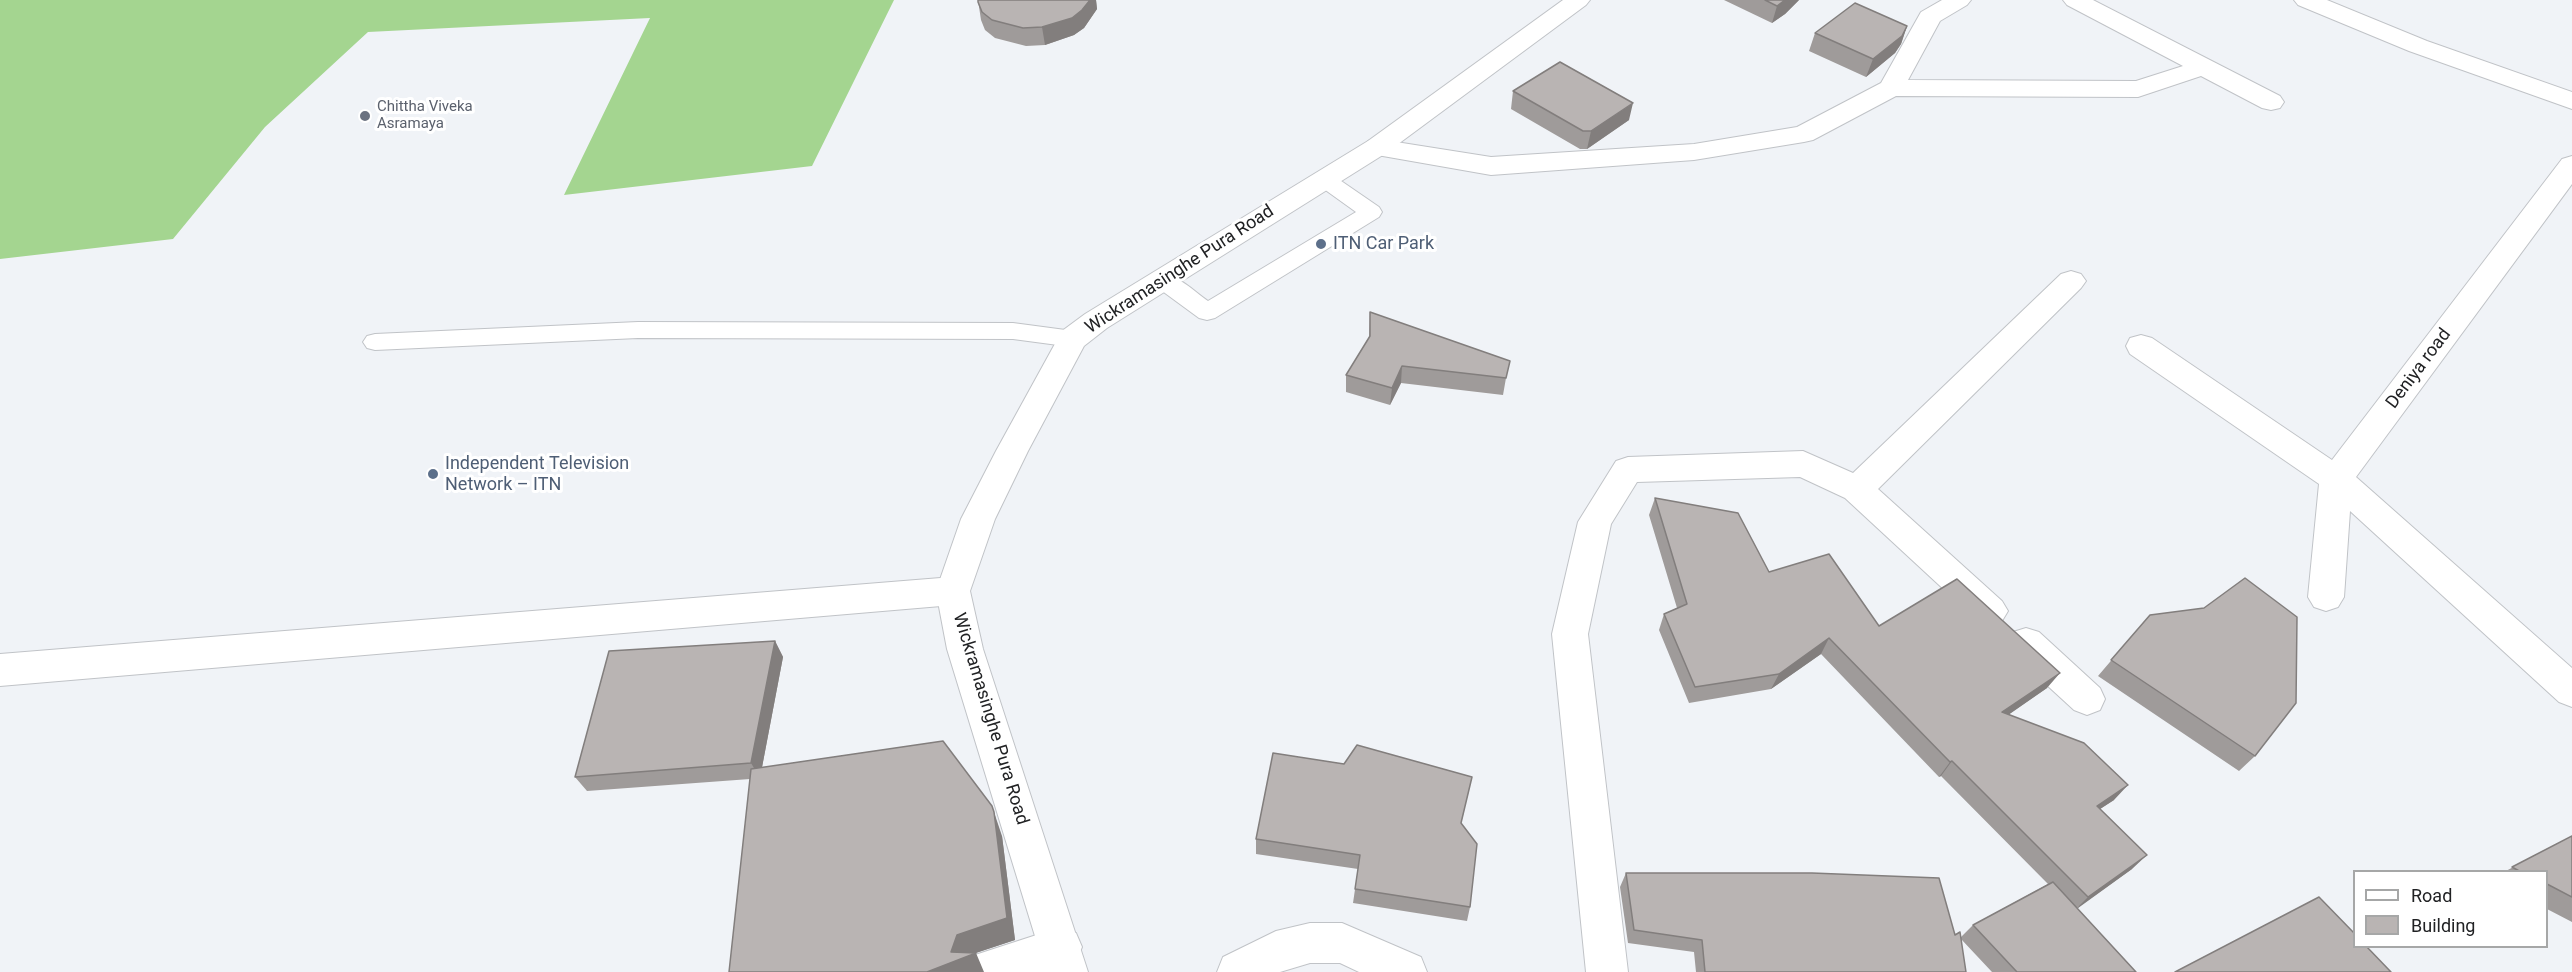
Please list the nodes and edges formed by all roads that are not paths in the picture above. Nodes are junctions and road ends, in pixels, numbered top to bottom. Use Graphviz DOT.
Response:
graph roads {
  1 [pos="1578,0"];
  2 [pos="1959,0"];
  3 [pos="2075,0"];
  4 [pos="2306,0"];
  5 [pos="2197,65"];
  6 [pos="1891,88"];
  7 [pos="2572,101"];
  8 [pos="2271,102"];
  9 [pos="1377,147"];
  10 [pos="2572,165"];
  11 [pos="1324,179"];
  12 [pos="1162,280"];
  13 [pos="2071,281"];
  14 [pos="1073,339"];
  15 [pos="375,342"];
  16 [pos="2141,346"];
  17 [pos="2336,479"];
  18 [pos="1857,489"];
  19 [pos="953,591"];
  20 [pos="2326,597"];
  21 [pos="0,670"];
  22 [pos="2572,691"];
  23 [pos="2087,699"];
  24 [pos="1064,960"];
  25 [pos="984,972"];
  26 [pos="1238,972"];
  27 [pos="1406,972"];
  28 [pos="1607,972"];
  1 -- 9 [label="street, Wickramasinghe Pura Road"];
  2 -- 6 [label="street"];
  3 -- 5 [label="street"];
  4 -- 7 [label="street"];
  5 -- 6 [label="street"];
  5 -- 8 [label="street"];
  6 -- 9 [label="street"];
  9 -- 11 [label="street, Wickramasinghe Pura Road"];
  10 -- 17 [label="street, Deniya road"];
  11 -- 12 [label="street, Wickramasinghe Pura Road"];
  11 -- 12 [label="lane"];
  12 -- 14 [label="street, Wickramasinghe Pura Road"];
  13 -- 18 [label="street"];
  14 -- 15 [label="lane"];
  14 -- 19 [label="street, Wickramasinghe Pura Road"];
  16 -- 17 [label="street"];
  17 -- 20 [label="street"];
  17 -- 22 [label="street"];
  18 -- 23 [label="street"];
  18 -- 28 [label="street"];
  19 -- 21 [label="street"];
  19 -- 24 [label="street, Wickramasinghe Pura Road"];
  24 -- 25 [label="street"];
  26 -- 27 [label="street"];
}
